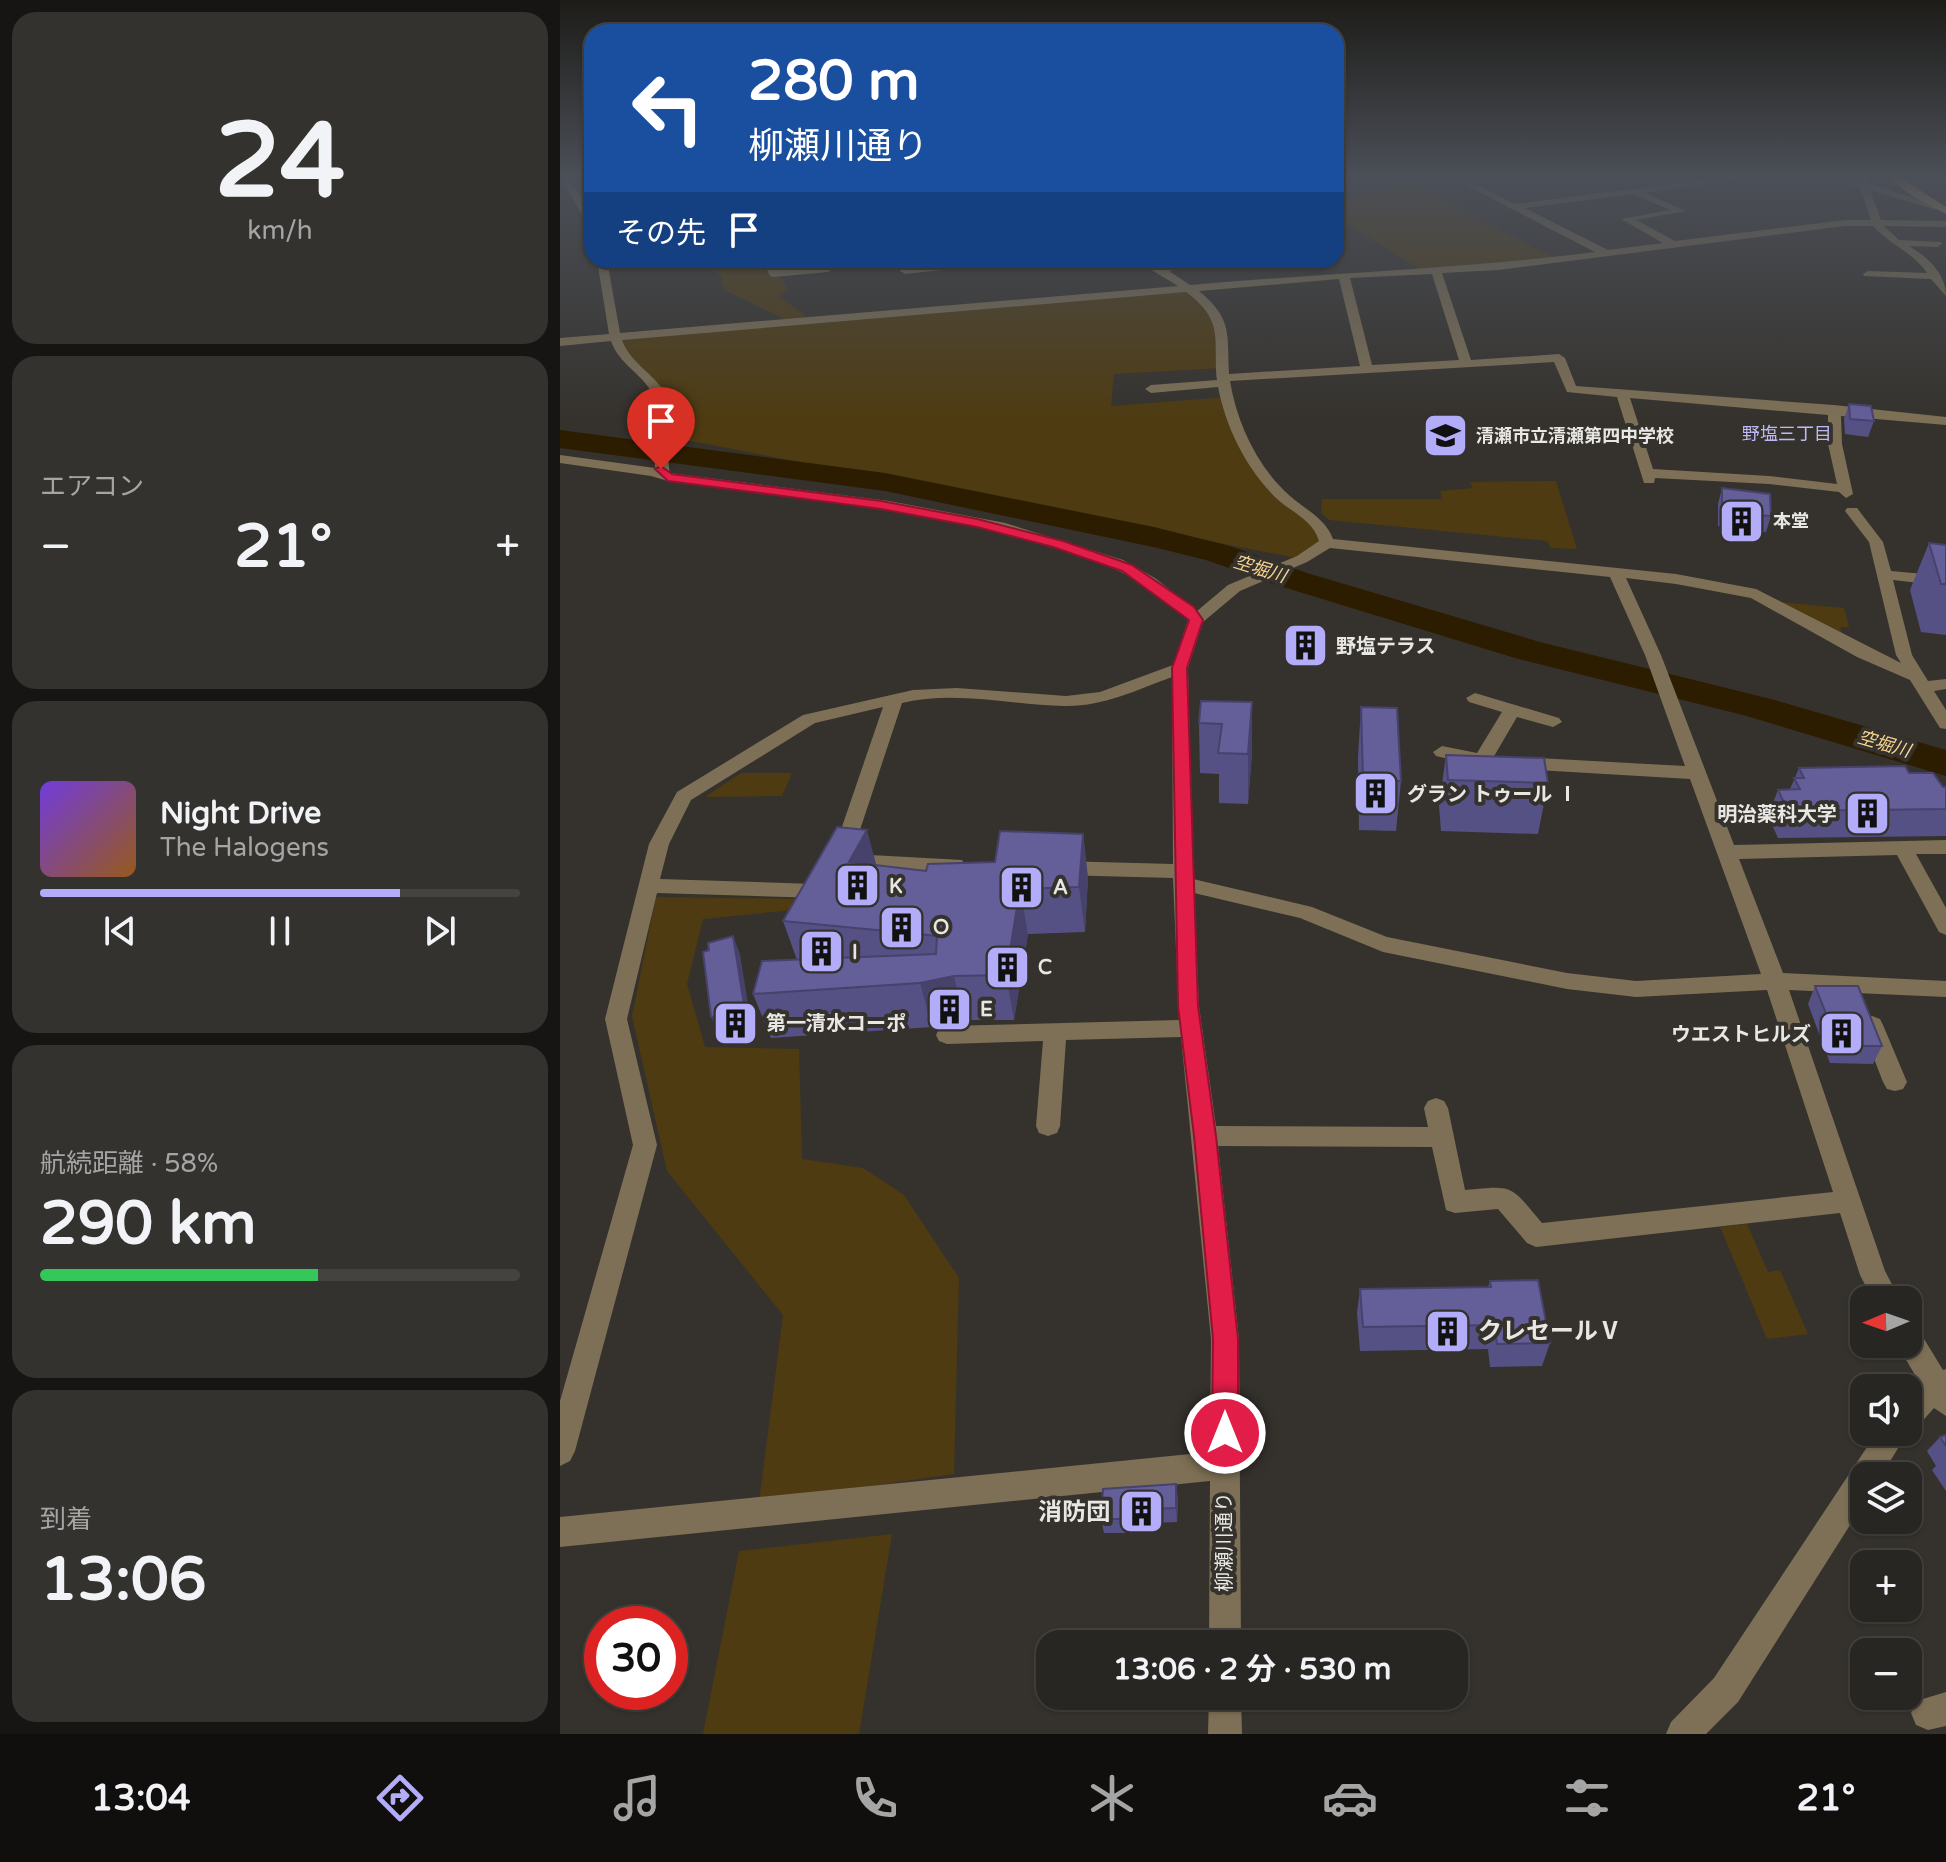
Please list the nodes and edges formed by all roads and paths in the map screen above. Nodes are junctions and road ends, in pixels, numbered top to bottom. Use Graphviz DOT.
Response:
graph roads {
  1 [pos="1562,258"];
  2 [pos="1921,258"];
  3 [pos="604,268"];
  4 [pos="771,268"];
  5 [pos="904,268"];
  6 [pos="933,268"];
  7 [pos="1154,268"];
  8 [pos="1171,268"];
  9 [pos="1341,268"];
  10 [pos="828,269"];
  11 [pos="1157,270"];
  12 [pos="1436,270"];
  13 [pos="1868,274"];
  14 [pos="1348,275"];
  15 [pos="1935,276"];
  16 [pos="1188,288"];
  17 [pos="1946,293"];
  18 [pos="618,337"];
  19 [pos="560,342"];
  20 [pos="1466,362"];
  21 [pos="1367,368"];
  22 [pos="1224,380"];
  23 [pos="1151,389"];
  24 [pos="1622,392"];
  25 [pos="1834,409"];
  26 [pos="1946,421"];
  27 [pos="560,459"];
  28 [pos="663,472"];
  29 [pos="1852,511"];
  30 [pos="1327,543"];
  31 [pos="1616,574"];
  32 [pos="1885,575"];
  33 [pos="1946,581"];
  34 [pos="1196,620"];
  35 [pos="1180,668"];
  36 [pos="1920,682"];
  37 [pos="1946,684"];
  38 [pos="895,698"];
  39 [pos="1475,698"];
  40 [pos="1512,710"];
  41 [pos="1553,722"];
  42 [pos="1946,724"];
  43 [pos="1442,752"];
  44 [pos="1482,761"];
  45 [pos="1697,773"];
  46 [pos="1946,847"];
  47 [pos="1903,848"];
  48 [pos="1727,852"];
  49 [pos="841,861"];
  50 [pos="976,865"];
  51 [pos="1036,867"];
  52 [pos="1184,877"];
  53 [pos="648,886"];
  54 [pos="1946,927"];
  55 [pos="1775,981"];
  56 [pos="1855,984"];
  57 [pos="1946,989"];
  58 [pos="1190,1028"];
  59 [pos="1055,1032"];
  60 [pos="947,1035"];
  61 [pos="1895,1082"];
  62 [pos="1436,1108"];
  63 [pos="1048,1126"];
  64 [pos="1205,1136"];
  65 [pos="1444,1137"];
  66 [pos="1848,1201"];
  67 [pos="1879,1286"];
  68 [pos="1921,1358"];
  69 [pos="1942,1390"];
  70 [pos="1922,1405"];
  71 [pos="560,1451"];
  72 [pos="1225,1465"];
  73 [pos="1850,1498"];
  74 [pos="560,1532"];
  75 [pos="1225,1630"];
  76 [pos="1225,1710"];
  77 [pos="1225,1734"];
  78 [pos="1683,1734"];
  1 -- 12 [label="street"];
  2 -- 15 [label="street"];
  3 -- 18 [label="street"];
  4 -- 10 [label="street"];
  5 -- 6 [label="street"];
  7 -- 11 [label="street"];
  8 -- 11 [label="street"];
  9 -- 14 [label="street"];
  11 -- 16 [label="street"];
  12 -- 14 [label="street"];
  12 -- 20 [label="street"];
  13 -- 15 [label="street"];
  14 -- 16 [label="street"];
  14 -- 21 [label="street"];
  15 -- 17 [label="street"];
  16 -- 18 [label="street"];
  16 -- 22 [label="street"];
  18 -- 19 [label="street"];
  18 -- 28 [label="street"];
  20 -- 21 [label="street"];
  20 -- 24 [label="street"];
  21 -- 22 [label="street"];
  22 -- 23 [label="street"];
  22 -- 30 [label="street"];
  24 -- 25 [label="street"];
  24 -- 25 [label="street"];
  25 -- 26 [label="street"];
  27 -- 28 [label="street"];
  28 -- 34 [label="street"];
  29 -- 32 [label="street"];
  30 -- 31 [label="street"];
  30 -- 34 [label="street"];
  31 -- 36 [label="street"];
  31 -- 45 [label="street"];
  32 -- 33 [label="street"];
  32 -- 36 [label="street"];
  34 -- 35 [label="street, 柳瀬川通り"];
  35 -- 38 [label="street"];
  35 -- 52 [label="street, 柳瀬川通り"];
  36 -- 37 [label="street"];
  36 -- 42 [label="street"];
  38 -- 49 [label="street"];
  38 -- 53 [label="street"];
  39 -- 40 [label="street"];
  40 -- 41 [label="street"];
  40 -- 44 [label="street"];
  43 -- 44 [label="street"];
  44 -- 45 [label="street"];
  45 -- 48 [label="street"];
  46 -- 47 [label="street"];
  47 -- 48 [label="street"];
  47 -- 54 [label="street"];
  48 -- 55 [label="street"];
  49 -- 50 [label="street"];
  49 -- 53 [label="street"];
  51 -- 52 [label="street"];
  52 -- 55 [label="street"];
  52 -- 58 [label="street, 柳瀬川通り"];
  53 -- 71 [label="street"];
  55 -- 56 [label="street"];
  55 -- 66 [label="street"];
  56 -- 57 [label="street"];
  56 -- 61 [label="street"];
  58 -- 59 [label="street"];
  58 -- 64 [label="street, 柳瀬川通り"];
  59 -- 60 [label="street"];
  59 -- 63 [label="street"];
  62 -- 65 [label="street"];
  64 -- 65 [label="street"];
  64 -- 72 [label="street, 柳瀬川通り"];
  65 -- 66 [label="street"];
  66 -- 67 [label="street"];
  68 -- 69 [label="street"];
  69 -- 70 [label="street"];
  72 -- 74 [label="street"];
  72 -- 75 [label="street, 柳瀬川通り"];
  73 -- 78 [label="street"];
  76 -- 77 [label="street"];
}
